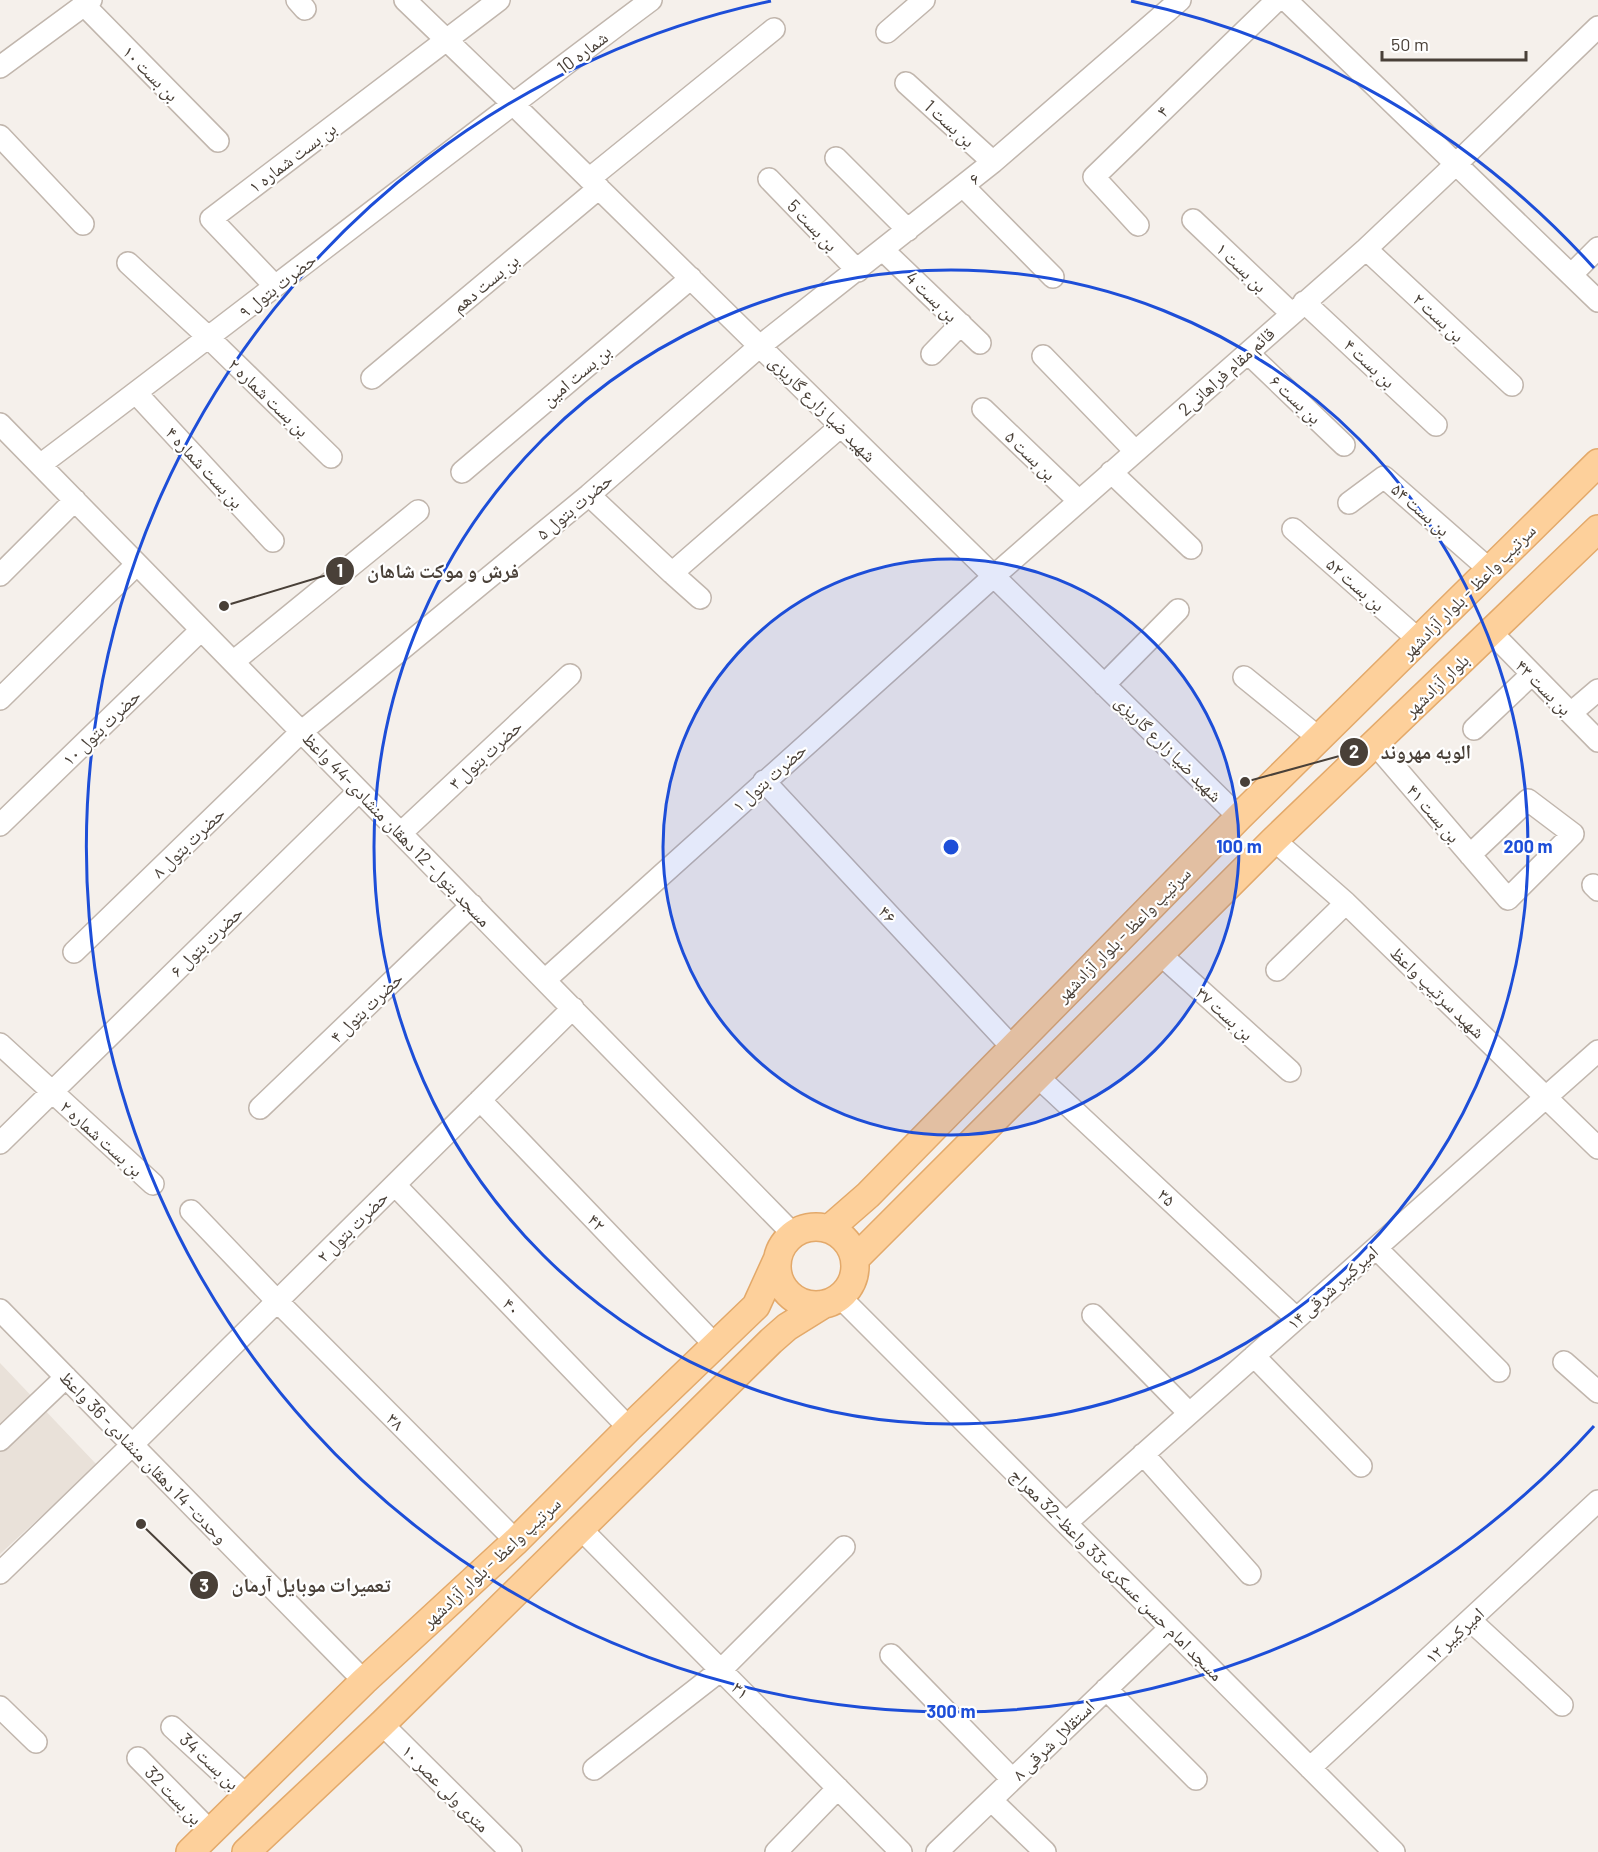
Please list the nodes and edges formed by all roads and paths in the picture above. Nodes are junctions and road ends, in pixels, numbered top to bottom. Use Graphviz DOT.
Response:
graph roads {
  1 [pos="405,0"];
  2 [pos="499,0"];
  3 [pos="651,0"];
  4 [pos="924,0"];
  5 [pos="1180,0"];
  6 [pos="1277,0"];
  7 [pos="1286,0"];
  8 [pos="88,3"];
  9 [pos="1598,27"];
  10 [pos="774,29"];
  11 [pos="887,32"];
  12 [pos="446,40"];
  13 [pos="0,68"];
  14 [pos="906,83"];
  15 [pos="512,103"];
  16 [pos="0,136"];
  17 [pos="218,141"];
  18 [pos="836,158"];
  19 [pos="993,162"];
  20 [pos="1456,164"];
  21 [pos="769,179"];
  22 [pos="594,183"];
  23 [pos="963,186"];
  24 [pos="1193,220"];
  25 [pos="83,224"];
  26 [pos="1138,225"];
  27 [pos="908,230"];
  28 [pos="1598,248"];
  29 [pos="1366,249"];
  30 [pos="883,250"];
  31 [pos="128,263"];
  32 [pos="858,271"];
  33 [pos="1571,275"];
  34 [pos="1053,277"];
  35 [pos="691,278"];
  36 [pos="275,286"];
  37 [pos="1598,301"];
  38 [pos="1297,307"];
  39 [pos="961,324"];
  40 [pos="208,337"];
  41 [pos="980,343"];
  42 [pos="760,346"];
  43 [pos="1248,353"];
  44 [pos="932,354"];
  45 [pos="1043,356"];
  46 [pos="372,378"];
  47 [pos="1512,385"];
  48 [pos="136,393"];
  49 [pos="983,409"];
  50 [pos="0,424"];
  51 [pos="1436,425"];
  52 [pos="841,426"];
  53 [pos="1344,445"];
  54 [pos="1135,451"];
  55 [pos="331,457"];
  56 [pos="1598,463"];
  57 [pos="40,465"];
  58 [pos="462,472"];
  59 [pos="1112,472"];
  60 [pos="589,495"];
  61 [pos="75,500"];
  62 [pos="1079,501"];
  63 [pos="1349,503"];
  64 [pos="418,511"];
  65 [pos="1293,529"];
  66 [pos="1597,531"];
  67 [pos="273,541"];
  68 [pos="1191,548"];
  69 [pos="137,564"];
  70 [pos="1490,570"];
  71 [pos="672,573"];
  72 [pos="0,575"];
  73 [pos="994,576"];
  74 [pos="700,598"];
  75 [pos="1178,610"];
  76 [pos="201,630"];
  77 [pos="1491,632"];
  78 [pos="1419,640"];
  79 [pos="233,662"];
  80 [pos="1532,674"];
  81 [pos="570,675"];
  82 [pos="1244,677"];
  83 [pos="1104,685"];
  84 [pos="1598,690"];
  85 [pos="2,692"];
  86 [pos="1571,713"];
  87 [pos="1474,729"];
  88 [pos="301,732"];
  89 [pos="1319,738"];
  90 [pos="1598,741"];
  91 [pos="1375,744"];
  92 [pos="764,781"];
  93 [pos="359,791"];
  94 [pos="1239,817"];
  95 [pos="0,825"];
  96 [pos="401,833"];
  97 [pos="1274,840"];
  98 [pos="1470,855"];
  99 [pos="1346,903"];
  100 [pos="472,905"];
  101 [pos="74,952"];
  102 [pos="1160,954"];
  103 [pos="1277,970"];
  104 [pos="545,980"];
  105 [pos="573,1008"];
  106 [pos="0,1044"];
  107 [pos="1012,1047"];
  108 [pos="1598,1051"];
  109 [pos="1290,1071"];
  110 [pos="1038,1077"];
  111 [pos="52,1092"];
  112 [pos="1546,1098"];
  113 [pos="480,1100"];
  114 [pos="260,1108"];
  115 [pos="0,1143"];
  116 [pos="1598,1148"];
  117 [pos="153,1184"];
  118 [pos="395,1185"];
  119 [pos="191,1210"];
  120 [pos="829,1229"];
  121 [pos="793,1234"];
  122 [pos="1376,1248"];
  123 [pos="855,1259"];
  124 [pos="777,1260"];
  125 [pos="832,1300"];
  126 [pos="277,1301"];
  127 [pos="0,1310"];
  128 [pos="1093,1315"];
  129 [pos="1296,1318"];
  130 [pos="714,1344"];
  131 [pos="1254,1356"];
  132 [pos="1564,1362"];
  133 [pos="1499,1371"];
  134 [pos="66,1377"];
  135 [pos="1598,1392"];
  136 [pos="1190,1413"];
  137 [pos="629,1428"];
  138 [pos="0,1440"];
  139 [pos="132,1444"];
  140 [pos="1143,1454"];
  141 [pos="1360,1466"];
  142 [pos="1598,1501"];
  143 [pos="1066,1523"];
  144 [pos="581,1529"];
  145 [pos="516,1541"];
  146 [pos="844,1547"];
  147 [pos="0,1573"];
  148 [pos="1250,1574"];
  149 [pos="1470,1620"];
  150 [pos="1170,1628"];
  151 [pos="891,1655"];
  152 [pos="721,1670"];
  153 [pos="364,1681"];
  154 [pos="1106,1689"];
  155 [pos="1562,1705"];
  156 [pos="0,1707"];
  157 [pos="382,1724"];
  158 [pos="172,1727"];
  159 [pos="36,1742"];
  160 [pos="138,1758"];
  161 [pos="1310,1768"];
  162 [pos="594,1769"];
  163 [pos="1012,1779"];
  164 [pos="1196,1779"];
  165 [pos="838,1788"];
  166 [pos="247,1796"];
  167 [pos="991,1800"];
  168 [pos="210,1832"];
  169 [pos="1390,1851"];
  170 [pos="190,1852"];
  171 [pos="246,1852"];
  172 [pos="511,1852"];
  173 [pos="776,1852"];
  174 [pos="902,1852"];
  175 [pos="937,1852"];
  176 [pos="1044,1852"];
  1 -- 12 [label="street, شهید ضیا زارع گاریزی"];
  2 -- 12 [label="street"];
  3 -- 15 [label="street, شماره 10"];
  4 -- 11 [label="street"];
  5 -- 19 [label="street, ۶"];
  6 -- 26 [label="street, ۴"];
  7 -- 20 [label="street"];
  8 -- 13 [label="street"];
  8 -- 17 [label="street, بن بست ۱۰"];
  9 -- 20 [label="street, 2قائم مقام فراهانی"];
  10 -- 22 [label="street, بن بست دهم"];
  12 -- 15 [label="street, شهید ضیا زارع گاریزی"];
  12 -- 36 [label="street, بن بست شماره ۱"];
  14 -- 19 [label="street, بن بست 1"];
  15 -- 22 [label="street, شهید ضیا زارع گاریزی"];
  15 -- 36 [label="street, حضرت بتول ۹"];
  16 -- 25 [label="street"];
  18 -- 27 [label="street"];
  19 -- 23 [label="street, ۶"];
  20 -- 29 [label="street, 2قائم مقام فراهانی"];
  20 -- 33 [label="street"];
  21 -- 32 [label="street, بن بست 5"];
  22 -- 35 [label="street, شهید ضیا زارع گاریزی"];
  22 -- 46 [label="street, بن بست دهم"];
  23 -- 27 [label="street, ۶"];
  23 -- 34 [label="street"];
  24 -- 38 [label="street, بن بست ۱"];
  27 -- 30 [label="street, ۶"];
  28 -- 33 [label="street"];
  29 -- 38 [label="street, 2قائم مقام فراهانی"];
  29 -- 47 [label="street, بن بست ۲"];
  30 -- 32 [label="street, ۶"];
  30 -- 39 [label="street, بن بست 4"];
  31 -- 40 [label="street, بن بست شماره ۲"];
  32 -- 42 [label="street, ۶"];
  33 -- 37 [label="street"];
  35 -- 42 [label="street, شهید ضیا زارع گاریزی"];
  35 -- 58 [label="street, بن بست امین"];
  36 -- 40 [label="street, حضرت بتول ۹"];
  38 -- 43 [label="street, 2قائم مقام فراهانی"];
  38 -- 51 [label="street, بن بست ۴"];
  39 -- 41 [label="street, بن بست 4"];
  39 -- 44 [label="street"];
  40 -- 48 [label="street, حضرت بتول ۹"];
  40 -- 55 [label="street, بن بست شماره ۲"];
  42 -- 52 [label="street, شهید ضیا زارع گاریزی"];
  42 -- 60 [label="street, حضرت بتول ۵"];
  43 -- 53 [label="street, بن بست ۶"];
  43 -- 54 [label="street, 2قائم مقام فراهانی"];
  45 -- 54 [label="street"];
  48 -- 57 [label="street, حضرت بتول ۹"];
  48 -- 67 [label="street, بن بست شماره ۴"];
  49 -- 62 [label="street, بن بست ۵"];
  50 -- 57 [label="street, مسجد بتول- 12 دهقان منشادی-44 واعظ"];
  52 -- 71 [label="street"];
  52 -- 73 [label="street, شهید ضیا زارع گاریزی"];
  54 -- 59 [label="street, 2قائم مقام فراهانی"];
  56 -- 70 [label="main road, سرتیپ واعظ - بلوار آزادشهر"];
  57 -- 61 [label="street, مسجد بتول- 12 دهقان منشادی-44 واعظ"];
  59 -- 62 [label="street, 2قائم مقام فراهانی"];
  59 -- 68 [label="street"];
  60 -- 71 [label="street"];
  60 -- 88 [label="street, حضرت بتول ۵"];
  61 -- 69 [label="street, مسجد بتول- 12 دهقان منشادی-44 واعظ"];
  61 -- 72 [label="street"];
  62 -- 73 [label="street, 2قائم مقام فراهانی"];
  63 -- 70 [label="street, بن بست ۵۴"];
  64 -- 79 [label="street"];
  65 -- 78 [label="street, بن بست ۵۲"];
  66 -- 77 [label="main road, بلوار آزادشهر"];
  69 -- 76 [label="street, مسجد بتول- 12 دهقان منشادی-44 واعظ"];
  69 -- 85 [label="street"];
  70 -- 78 [label="main road, سرتیپ واعظ - بلوار آزادشهر"];
  71 -- 74 [label="street"];
  73 -- 83 [label="street, شهید ضیا زارع گاریزی"];
  73 -- 92 [label="street, حضرت بتول ۱"];
  75 -- 83 [label="street"];
  76 -- 79 [label="street, مسجد بتول- 12 دهقان منشادی-44 واعظ"];
  76 -- 95 [label="street, حضرت بتول ۱۰"];
  77 -- 80 [label="street, بن بست ۴۳"];
  77 -- 91 [label="main road, بلوار آزادشهر"];
  78 -- 89 [label="main road, سرتیپ واعظ - بلوار آزادشهر"];
  79 -- 88 [label="street, مسجد بتول- 12 دهقان منشادی-44 واعظ"];
  80 -- 86 [label="street, بن بست ۴۳"];
  80 -- 87 [label="street"];
  81 -- 96 [label="street, حضرت بتول ۳"];
  82 -- 89 [label="street"];
  83 -- 94 [label="street, شهید ضیا زارع گاریزی"];
  84 -- 86 [label="street"];
  86 -- 90 [label="street, بن بست ۴۳"];
  88 -- 93 [label="street, مسجد بتول- 12 دهقان منشادی-44 واعظ"];
  88 -- 101 [label="street, حضرت بتول ۸"];
  89 -- 94 [label="main road, سرتیپ واعظ - بلوار آزادشهر"];
  91 -- 97 [label="main road, بلوار آزادشهر"];
  91 -- 98 [label="street, بن بست ۴۱"];
  92 -- 104 [label="street, حضرت بتول ۱"];
  92 -- 107 [label="street, ۴۶"];
  93 -- 96 [label="street, مسجد بتول- 12 دهقان منشادی-44 واعظ"];
  93 -- 111 [label="street, حضرت بتول ۶"];
  94 -- 107 [label="main road, سرتیپ واعظ - بلوار آزادشهر"];
  96 -- 100 [label="street, مسجد بتول- 12 دهقان منشادی-44 واعظ"];
  97 -- 99 [label="street, شهید سرتیپ واعظ"];
  97 -- 102 [label="main road"];
  98 -- 98 [label="street, بن بست ۴۱"];
  99 -- 103 [label="street"];
  99 -- 112 [label="street, شهید سرتیپ واعظ"];
  100 -- 104 [label="street, مسجد بتول- 12 دهقان منشادی-44 واعظ"];
  100 -- 114 [label="street, حضرت بتول ۴"];
  102 -- 109 [label="street, بن بست ۳۷"];
  102 -- 110 [label="main road"];
  104 -- 105 [label="street, مسجد بتول- 12 دهقان منشادی-44 واعظ"];
  105 -- 113 [label="street, حضرت بتول ۲"];
  105 -- 121 [label="street, مسجد بتول- 12 دهقان منشادی-44 واعظ"];
  106 -- 111 [label="street"];
  107 -- 120 [label="main road, سرتیپ واعظ - بلوار آزادشهر"];
  108 -- 112 [label="street, ۱۴ امیرکبیر شرقی"];
  110 -- 123 [label="main road"];
  110 -- 129 [label="street, ۳۵"];
  111 -- 115 [label="street, حضرت بتول ۶"];
  111 -- 117 [label="street, بن بست شماره ۲"];
  112 -- 116 [label="street, شهید سرتیپ واعظ"];
  112 -- 122 [label="street, ۱۴ امیرکبیر شرقی"];
  113 -- 118 [label="street, حضرت بتول ۲"];
  113 -- 130 [label="street, ۴۲"];
  118 -- 126 [label="street, حضرت بتول ۲"];
  118 -- 137 [label="street, ۴۰"];
  119 -- 126 [label="street, ۳۸"];
  120 -- 121 [label="main road"];
  120 -- 123 [label="main road"];
  121 -- 124 [label="main road"];
  122 -- 129 [label="street, ۱۴ امیرکبیر شرقی"];
  122 -- 133 [label="street"];
  123 -- 125 [label="main road"];
  124 -- 125 [label="main road"];
  124 -- 130 [label="main road, سرتیپ واعظ - بلوار آزادشهر"];
  125 -- 143 [label="street, مسجد امام حسن عسکری-33 واعظ-32 معراج"];
  125 -- 144 [label="main road, سرتیپ واعظ - بلوار آزادشهر"];
  126 -- 139 [label="street, حضرت بتول ۲"];
  126 -- 145 [label="street, ۳۸"];
  127 -- 134 [label="street, وحدت- 14 دهقان منشادی- 36 واعظ"];
  128 -- 136 [label="street"];
  129 -- 131 [label="street, ۱۴ امیرکبیر شرقی"];
  130 -- 137 [label="main road, سرتیپ واعظ - بلوار آزادشهر"];
  131 -- 136 [label="street, ۱۴ امیرکبیر شرقی"];
  131 -- 141 [label="street"];
  132 -- 135 [label="street"];
  134 -- 138 [label="street"];
  134 -- 139 [label="street, وحدت- 14 دهقان منشادی- 36 واعظ"];
  136 -- 140 [label="street, ۱۴ امیرکبیر شرقی"];
  137 -- 145 [label="main road, سرتیپ واعظ - بلوار آزادشهر"];
  139 -- 147 [label="street, حضرت بتول ۲"];
  139 -- 153 [label="street, وحدت- 14 دهقان منشادی- 36 واعظ"];
  140 -- 143 [label="street, ۱۴ امیرکبیر شرقی"];
  140 -- 148 [label="street"];
  142 -- 149 [label="street, امیرکبیر ۱۲"];
  143 -- 150 [label="street, مسجد امام حسن عسکری-33 واعظ-32 معراج"];
  144 -- 152 [label="street, ۳۱"];
  144 -- 157 [label="main road, سرتیپ واعظ - بلوار آزادشهر"];
  145 -- 153 [label="main road, سرتیپ واعظ - بلوار آزادشهر"];
  146 -- 152 [label="street"];
  149 -- 155 [label="street"];
  149 -- 161 [label="street, امیرکبیر ۱۲"];
  150 -- 154 [label="street, استقلال شرقی ۸"];
  150 -- 161 [label="street, مسجد امام حسن عسکری-33 واعظ-32 معراج"];
  151 -- 163 [label="street"];
  152 -- 162 [label="street"];
  152 -- 165 [label="street, ۳۱"];
  153 -- 166 [label="main road, سرتیپ واعظ - بلوار آزادشهر"];
  154 -- 163 [label="street, استقلال شرقی ۸"];
  154 -- 164 [label="street"];
  156 -- 159 [label="street"];
  157 -- 171 [label="main road, سرتیپ واعظ - بلوار آزادشهر"];
  157 -- 172 [label="street, ۱۰ متری ولی عصر"];
  158 -- 166 [label="street, بن بست 34"];
  160 -- 168 [label="street, بن بست 32"];
  161 -- 169 [label="street, مسجد امام حسن عسکری-33 واعظ-32 معراج"];
  163 -- 167 [label="street, استقلال شرقی ۸"];
  165 -- 173 [label="street"];
  165 -- 174 [label="street, ۳۱"];
  166 -- 168 [label="main road, سرتیپ واعظ - بلوار آزادشهر"];
  167 -- 175 [label="street, استقلال شرقی ۸"];
  167 -- 176 [label="street"];
  168 -- 170 [label="main road, سرتیپ واعظ - بلوار آزادشهر"];
}
